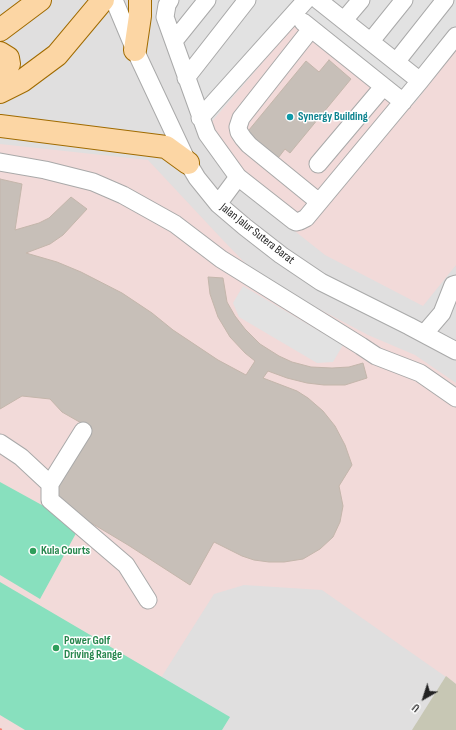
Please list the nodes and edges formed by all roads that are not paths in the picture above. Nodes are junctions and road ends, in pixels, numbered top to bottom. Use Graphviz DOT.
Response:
graph roads {
  1 [pos="40,0"];
  2 [pos="103,0"];
  3 [pos="114,0"];
  4 [pos="140,0"];
  5 [pos="170,0"];
  6 [pos="207,0"];
  7 [pos="247,0"];
  8 [pos="306,0"];
  9 [pos="318,0"];
  10 [pos="361,0"];
  11 [pos="404,0"];
  12 [pos="445,0"];
  13 [pos="293,14"];
  14 [pos="344,20"];
  15 [pos="312,29"];
  16 [pos="0,30"];
  17 [pos="456,36"];
  18 [pos="174,41"];
  19 [pos="371,41"];
  20 [pos="135,50"];
  21 [pos="0,53"];
  22 [pos="396,62"];
  23 [pos="0,74"];
  24 [pos="186,78"];
  25 [pos="420,81"];
  26 [pos="384,87"];
  27 [pos="0,92"];
  28 [pos="403,102"];
  29 [pos="200,118"];
  30 [pos="0,126"];
  31 [pos="338,141"];
  32 [pos="357,157"];
  33 [pos="0,162"];
  34 [pos="188,163"];
  35 [pos="318,164"];
  36 [pos="238,177"];
  37 [pos="319,202"];
  38 [pos="218,204"];
  39 [pos="456,284"];
  40 [pos="424,334"];
  41 [pos="456,351"];
  42 [pos="456,398"];
  43 [pos="84,431"];
  44 [pos="0,443"];
  45 [pos="50,484"];
  46 [pos="148,600"];
  1 -- 16 [label="main road"];
  2 -- 27 [label="main road"];
  3 -- 20 [label="street, Jalan Jalur Sutera Barat"];
  4 -- 20 [label="main road"];
  5 -- 18 [label="street"];
  6 -- 18 [label="street"];
  7 -- 24 [label="street"];
  8 -- 13 [label="street"];
  9 -- 14 [label="street"];
  10 -- 14 [label="street"];
  11 -- 19 [label="street"];
  12 -- 22 [label="street"];
  13 -- 15 [label="street"];
  13 -- 29 [label="street"];
  14 -- 19 [label="street"];
  15 -- 26 [label="street"];
  15 -- 37 [label="street"];
  17 -- 25 [label="street"];
  18 -- 24 [label="street"];
  19 -- 22 [label="street"];
  20 -- 34 [label="street, Jalan Jalur Sutera Barat"];
  21 -- 23 [label="main road"];
  22 -- 25 [label="street"];
  24 -- 29 [label="street"];
  25 -- 28 [label="street"];
  26 -- 28 [label="street"];
  26 -- 31 [label="street"];
  28 -- 32 [label="street"];
  29 -- 36 [label="street"];
  30 -- 34 [label="main road"];
  31 -- 32 [label="street"];
  31 -- 35 [label="street"];
  32 -- 37 [label="street"];
  33 -- 42 [label="street"];
  34 -- 38 [label="street, Jalan Jalur Sutera Barat"];
  36 -- 37 [label="street"];
  36 -- 38 [label="street"];
  38 -- 40 [label="street, Jalan Jalur Sutera Barat"];
  39 -- 40 [label="street"];
  40 -- 41 [label="street, Jalan Jalur Sutera Barat"];
  43 -- 45 [label="street"];
  44 -- 45 [label="street"];
  45 -- 46 [label="street"];
}
